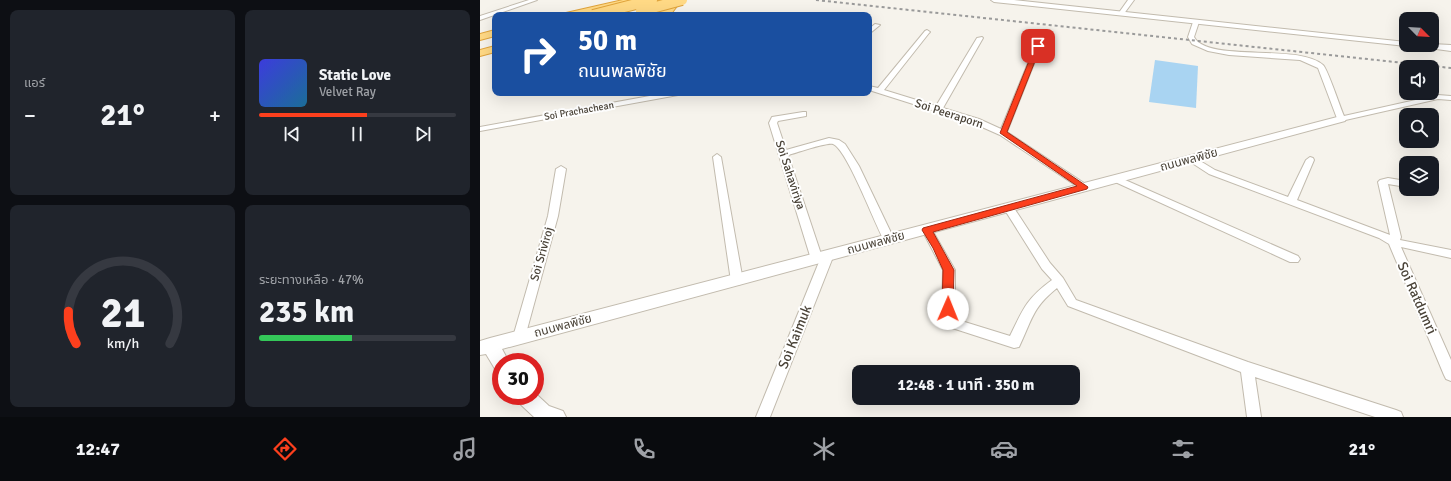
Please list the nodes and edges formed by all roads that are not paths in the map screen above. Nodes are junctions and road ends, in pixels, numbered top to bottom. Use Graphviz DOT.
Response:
graph roads {
  1 [pos="534,0"];
  2 [pos="635,0"];
  3 [pos="645,0"];
  4 [pos="652,0"];
  5 [pos="682,0"];
  6 [pos="994,0"];
  7 [pos="1131,0"];
  8 [pos="498,12"];
  9 [pos="582,12"];
  10 [pos="605,12"];
  11 [pos="636,12"];
  12 [pos="668,12"];
  13 [pos="492,14"];
  14 [pos="1121,14"];
  15 [pos="480,18"];
  16 [pos="1196,22"];
  17 [pos="877,25"];
  18 [pos="872,29"];
  19 [pos="927,32"];
  20 [pos="492,34"];
  21 [pos="480,37"];
  22 [pos="980,38"];
  23 [pos="492,41"];
  24 [pos="1399,43"];
  25 [pos="480,44"];
  26 [pos="1038,46"];
  27 [pos="1439,47"];
  28 [pos="1451,48"];
  29 [pos="492,50"];
  30 [pos="480,53"];
  31 [pos="492,58"];
  32 [pos="480,61"];
  33 [pos="872,89"];
  34 [pos="879,92"];
  35 [pos="662,96"];
  36 [pos="1451,98"];
  37 [pos="938,110"];
  38 [pos="803,114"];
  39 [pos="1342,119"];
  40 [pos="480,129"];
  41 [pos="1003,133"];
  42 [pos="783,154"];
  43 [pos="717,156"];
  44 [pos="1192,159"];
  45 [pos="1310,160"];
  46 [pos="561,169"];
  47 [pos="1116,179"];
  48 [pos="1399,183"];
  49 [pos="1084,187"];
  50 [pos="1291,201"];
  51 [pos="1008,207"];
  52 [pos="927,230"];
  53 [pos="890,239"];
  54 [pos="1393,242"];
  55 [pos="1451,254"];
  56 [pos="822,258"];
  57 [pos="1294,259"];
  58 [pos="737,280"];
  59 [pos="1059,281"];
  60 [pos="519,337"];
  61 [pos="485,346"];
  62 [pos="492,354"];
  63 [pos="1247,368"];
  64 [pos="1451,375"];
  65 [pos="535,405"];
  66 [pos="556,417"];
  67 [pos="763,417"];
  68 [pos="1254,417"];
  69 [pos="1396,417"];
  1 -- 8 [label="street"];
  2 -- 9 [label="highway"];
  3 -- 12 [label="highway"];
  4 -- 10 [label="highway, bridge"];
  5 -- 11 [label="highway, bridge"];
  6 -- 14 [label="street"];
  7 -- 14 [label="street"];
  13 -- 15 [label="street"];
  14 -- 16 [label="street"];
  16 -- 24 [label="street"];
  16 -- 39 [label="street"];
  17 -- 18 [label="street"];
  19 -- 34 [label="street"];
  20 -- 21 [label="highway"];
  22 -- 37 [label="street"];
  23 -- 25 [label="highway"];
  26 -- 41 [label="street"];
  27 -- 28 [label="street"];
  29 -- 30 [label="highway"];
  31 -- 32 [label="highway"];
  33 -- 34 [label="street, Soi Peeraporn"];
  34 -- 37 [label="street, Soi Peeraporn"];
  35 -- 40 [label="street, Soi Prachachean"];
  36 -- 39 [label="street"];
  37 -- 41 [label="street, Soi Peeraporn"];
  38 -- 42 [label="street, Soi Sahaviriya"];
  39 -- 44 [label="street, ถนนพลพิชัย"];
  41 -- 49 [label="street, Soi Peeraporn"];
  42 -- 53 [label="street"];
  42 -- 56 [label="street, Soi Sahaviriya"];
  43 -- 58 [label="street"];
  44 -- 47 [label="street, ถนนพลพิชัย"];
  44 -- 50 [label="street"];
  45 -- 50 [label="street"];
  46 -- 60 [label="street, Soi Sriviroj"];
  47 -- 49 [label="street, ถนนพลพิชัย"];
  47 -- 57 [label="street"];
  48 -- 54 [label="street"];
  49 -- 51 [label="street, ถนนพลพิชัย"];
  50 -- 54 [label="street"];
  51 -- 52 [label="street, ถนนพลพิชัย"];
  51 -- 59 [label="street"];
  52 -- 53 [label="street, ถนนพลพิชัย"];
  52 -- 59 [label="street"];
  53 -- 56 [label="street, ถนนพลพิชัย"];
  54 -- 55 [label="street"];
  54 -- 64 [label="street, Soi Ratdumri"];
  56 -- 58 [label="street, ถนนพลพิชัย"];
  56 -- 67 [label="street, Soi Kaimuk"];
  58 -- 60 [label="street, ถนนพลพิชัย"];
  59 -- 63 [label="street"];
  60 -- 61 [label="street, ถนนพลพิชัย"];
  61 -- 62 [label="street"];
  63 -- 68 [label="street"];
  63 -- 69 [label="street"];
  65 -- 66 [label="street"];
}
